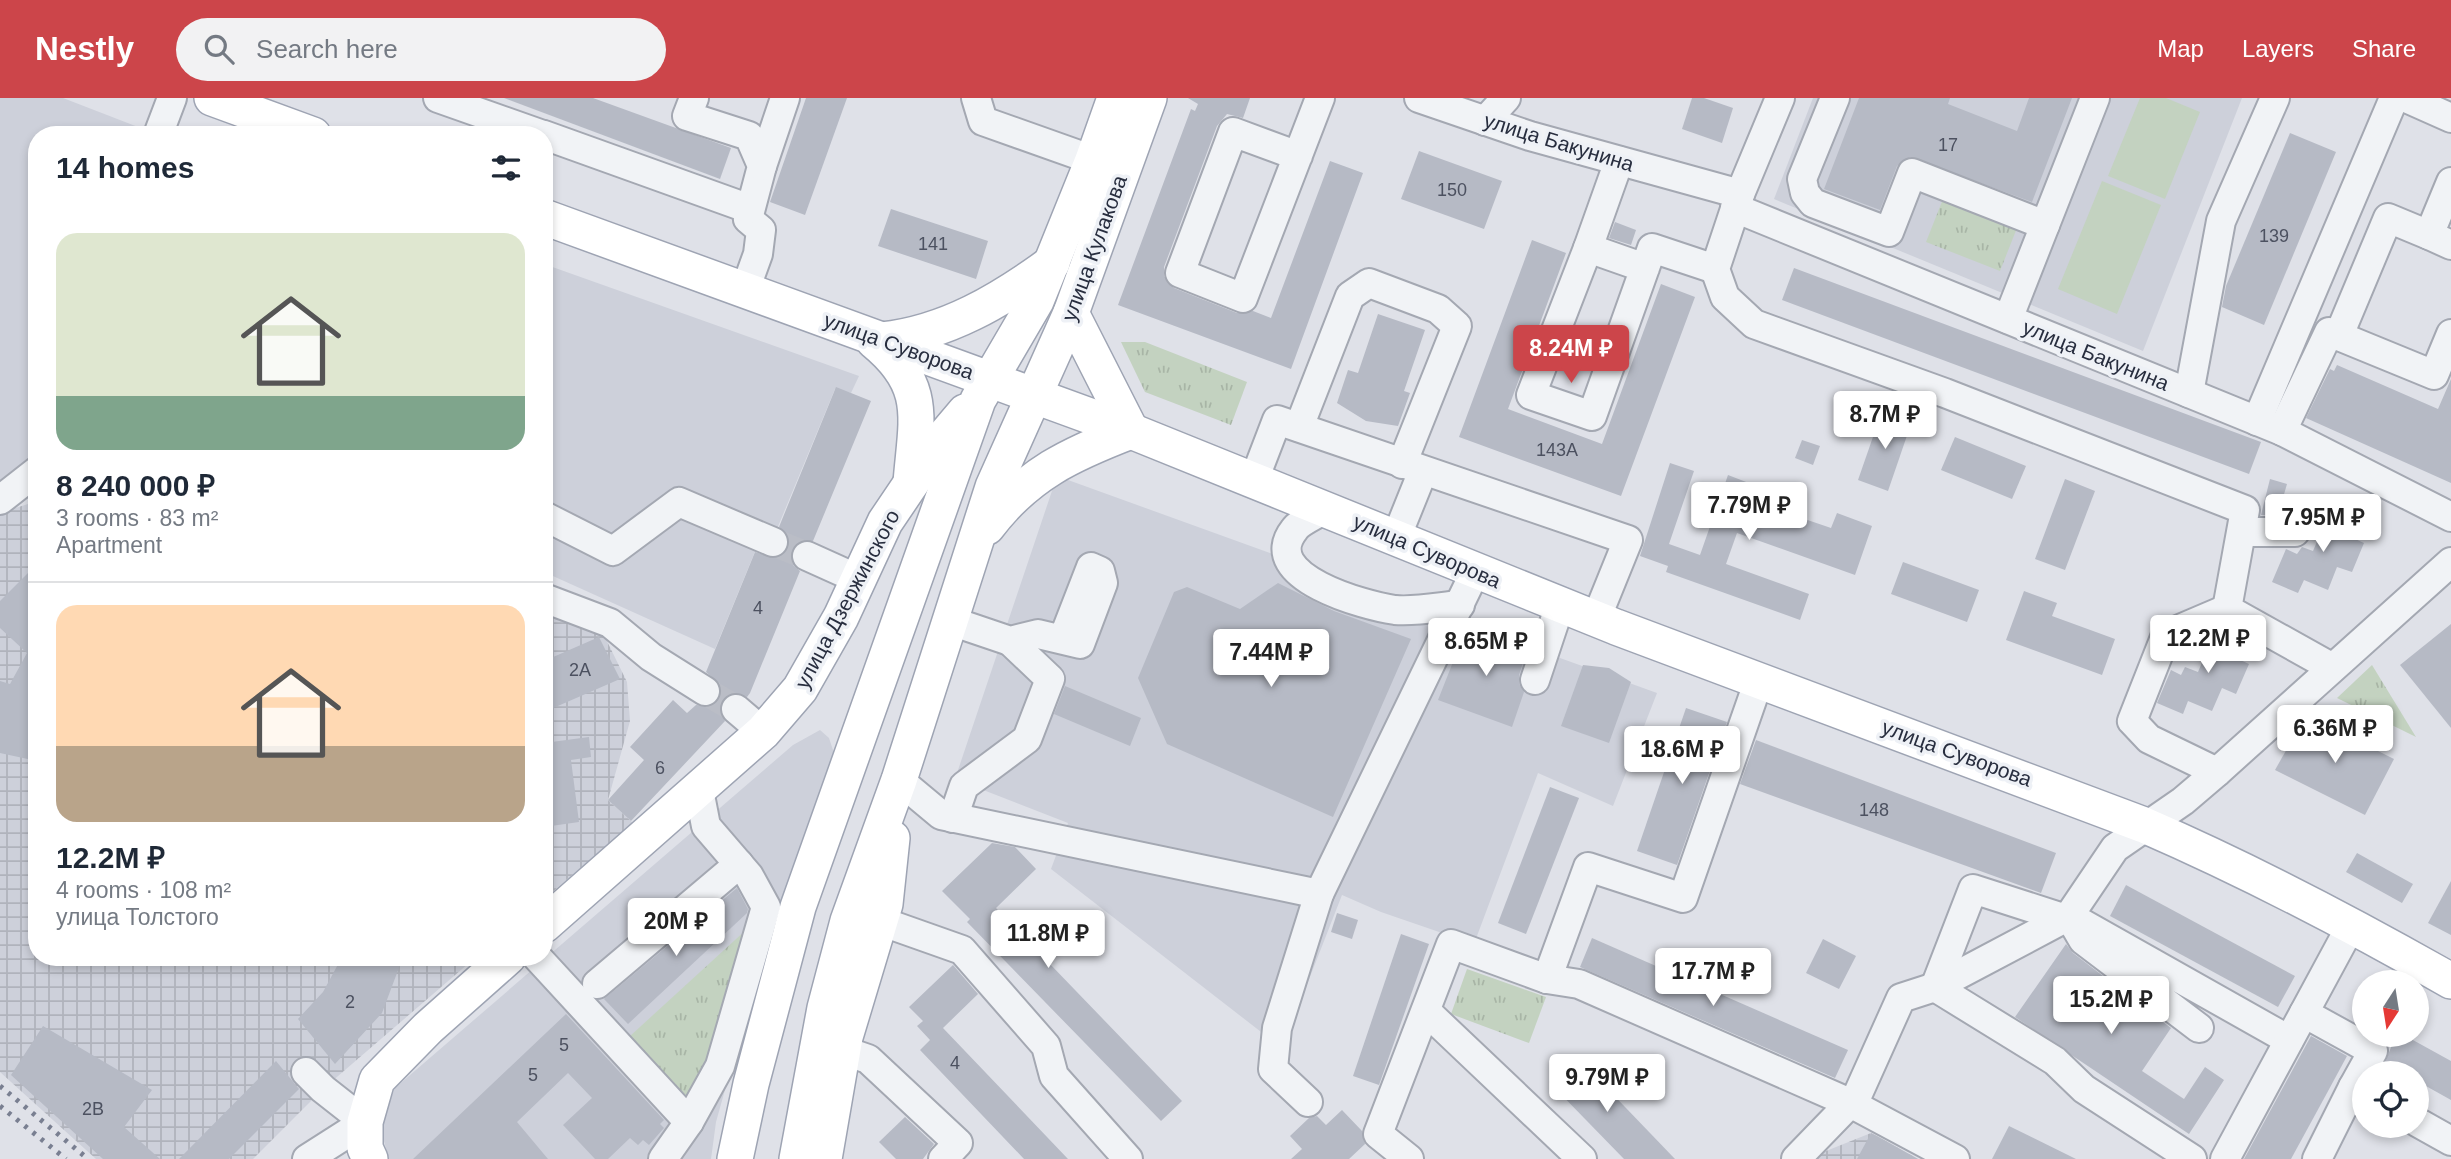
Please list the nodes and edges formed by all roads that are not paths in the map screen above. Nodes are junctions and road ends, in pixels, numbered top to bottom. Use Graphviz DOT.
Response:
graph roads {
  1 [pos="172,98"];
  2 [pos="212,98"];
  3 [pos="438,98"];
  4 [pos="694,98"];
  5 [pos="785,98"];
  6 [pos="976,98"];
  7 [pos="1115,98"];
  8 [pos="1149,98"];
  9 [pos="1320,98"];
  10 [pos="1419,98"];
  11 [pos="1506,98"];
  12 [pos="1780,98"];
  13 [pos="1835,98"];
  14 [pos="2095,98"];
  15 [pos="2275,98"];
  16 [pos="2394,98"];
  17 [pos="2406,98"];
  18 [pos="263,107"];
  19 [pos="2451,118"];
  20 [pos="1485,121"];
  21 [pos="161,126"];
  22 [pos="297,126"];
  23 [pos="517,126"];
  24 [pos="553,139"];
  25 [pos="1298,156"];
  26 [pos="1093,160"];
  27 [pos="1619,162"];
  28 [pos="762,166"];
  29 [pos="2451,182"];
  30 [pos="1737,201"];
  31 [pos="750,209"];
  32 [pos="553,220"];
  33 [pos="2045,225"];
  34 [pos="2440,240"];
  35 [pos="1588,248"];
  36 [pos="1054,261"];
  37 [pos="1645,268"];
  38 [pos="1715,269"];
  39 [pos="745,290"];
  40 [pos="1071,313"];
  41 [pos="2008,319"];
  42 [pos="2451,334"];
  43 [pos="2339,335"];
  44 [pos="873,337"];
  45 [pos="984,390"];
  46 [pos="2189,393"];
  47 [pos="1034,397"];
  48 [pos="2269,426"];
  49 [pos="1299,428"];
  50 [pos="1131,431"];
  51 [pos="1413,467"];
  52 [pos="28,479"];
  53 [pos="1254,480"];
  54 [pos="911,486"];
  55 [pos="0,500"];
  56 [pos="1325,509"];
  57 [pos="2451,517"];
  58 [pos="553,521"];
  59 [pos="2243,532"];
  60 [pos="2295,532"];
  61 [pos="1395,538"];
  62 [pos="773,542"];
  63 [pos="972,547"];
  64 [pos="807,556"];
  65 [pos="2451,562"];
  66 [pos="1475,572"];
  67 [pos="858,579"];
  68 [pos="553,603"];
  69 [pos="1460,605"];
  70 [pos="1560,605"];
  71 [pos="2227,609"];
  72 [pos="903,612"];
  73 [pos="1595,619"];
  74 [pos="948,620"];
  75 [pos="1063,639"];
  76 [pos="1010,641"];
  77 [pos="2331,667"];
  78 [pos="1535,680"];
  79 [pos="1759,680"];
  80 [pos="705,691"];
  81 [pos="736,709"];
  82 [pos="763,732"];
  83 [pos="2217,772"];
  84 [pos="899,780"];
  85 [pos="699,790"];
  86 [pos="953,818"];
  87 [pos="2144,825"];
  88 [pos="739,864"];
  89 [pos="1319,894"];
  90 [pos="553,917"];
  91 [pos="2066,917"];
  92 [pos="864,921"];
  93 [pos="2352,924"];
  94 [pos="498,966"];
  95 [pos="545,966"];
  96 [pos="1547,979"];
  97 [pos="2451,981"];
  98 [pos="597,984"];
  99 [pos="1935,987"];
  100 [pos="1426,1011"];
  101 [pos="2304,1013"];
  102 [pos="2199,1028"];
  103 [pos="2289,1040"];
  104 [pos="842,1051"];
  105 [pos="2369,1061"];
  106 [pos="306,1072"];
  107 [pos="1308,1102"];
  108 [pos="2352,1102"];
  109 [pos="1850,1103"];
  110 [pos="365,1122"];
  111 [pos="689,1122"];
  112 [pos="2429,1129"];
  113 [pos="2451,1141"];
  114 [pos="307,1159"];
  115 [pos="370,1159"];
  116 [pos="663,1159"];
  117 [pos="735,1159"];
  118 [pos="797,1159"];
  119 [pos="824,1159"];
  120 [pos="943,1159"];
  121 [pos="1128,1159"];
  122 [pos="1409,1159"];
  123 [pos="1582,1159"];
  124 [pos="1796,1159"];
  125 [pos="1955,1159"];
  126 [pos="2192,1159"];
  127 [pos="2225,1159"];
  128 [pos="2317,1159"];
  1 -- 21 [label="street"];
  2 -- 18 [label="main road"];
  3 -- 23 [label="street"];
  4 -- 28 [label="street"];
  5 -- 28 [label="street"];
  6 -- 26 [label="street"];
  7 -- 26 [label="main road, улица Кулакова"];
  8 -- 40 [label="main road, улица Кулакова"];
  9 -- 25 [label="street"];
  10 -- 20 [label="street, улица Бакунина"];
  11 -- 20 [label="street"];
  12 -- 30 [label="street"];
  13 -- 33 [label="street"];
  14 -- 33 [label="street"];
  15 -- 46 [label="street"];
  16 -- 48 [label="street"];
  17 -- 19 [label="street"];
  18 -- 22 [label="main road"];
  20 -- 27 [label="street, улица Бакунина"];
  24 -- 31 [label="street"];
  25 -- 25 [label="street"];
  26 -- 36 [label="main road, улица Кулакова"];
  27 -- 30 [label="street, улица Бакунина"];
  27 -- 35 [label="street"];
  28 -- 31 [label="street"];
  29 -- 34 [label="street"];
  30 -- 38 [label="street"];
  30 -- 41 [label="street, улица Бакунина"];
  31 -- 39 [label="street"];
  32 -- 39 [label="main road, улица Суворова"];
  33 -- 41 [label="street"];
  34 -- 43 [label="street"];
  35 -- 37 [label="street"];
  35 -- 37 [label="street"];
  36 -- 44 [label="main road"];
  36 -- 45 [label="main road, улица Кулакова"];
  37 -- 38 [label="street"];
  38 -- 59 [label="street"];
  39 -- 44 [label="main road, улица Суворова"];
  40 -- 47 [label="main road, улица Кулакова"];
  40 -- 50 [label="main road"];
  41 -- 46 [label="street, улица Бакунина"];
  42 -- 43 [label="street"];
  43 -- 48 [label="street"];
  44 -- 45 [label="main road, улица Суворова"];
  44 -- 54 [label="main road"];
  45 -- 47 [label="main road, улица Суворова"];
  45 -- 54 [label="main road, улица Дзержинского"];
  45 -- 72 [label="main road"];
  46 -- 48 [label="street, улица Бакунина"];
  47 -- 50 [label="main road, улица Суворова"];
  47 -- 63 [label="main road, улица Кулакова"];
  48 -- 57 [label="street, улица Бакунина"];
  49 -- 51 [label="street"];
  49 -- 51 [label="street"];
  49 -- 53 [label="street"];
  50 -- 53 [label="main road, улица Суворова"];
  50 -- 63 [label="main road"];
  51 -- 61 [label="street"];
  51 -- 73 [label="street"];
  52 -- 55 [label="street"];
  53 -- 56 [label="main road, улица Суворова"];
  54 -- 67 [label="main road, улица Дзержинского"];
  54 -- 72 [label="main road"];
  56 -- 61 [label="main road, улица Суворова"];
  56 -- 69 [label="street"];
  58 -- 62 [label="street"];
  59 -- 60 [label="street"];
  59 -- 71 [label="street"];
  61 -- 66 [label="main road, улица Суворова"];
  63 -- 74 [label="main road, улица Кулакова"];
  64 -- 67 [label="street"];
  65 -- 77 [label="street"];
  66 -- 69 [label="street"];
  66 -- 70 [label="main road, улица Суворова"];
  67 -- 82 [label="main road, улица Дзержинского"];
  68 -- 80 [label="street"];
  69 -- 89 [label="street"];
  70 -- 73 [label="main road, улица Суворова"];
  70 -- 78 [label="street"];
  71 -- 77 [label="street"];
  71 -- 83 [label="street"];
  72 -- 117 [label="main road"];
  73 -- 79 [label="main road, улица Суворова"];
  74 -- 76 [label="street"];
  74 -- 84 [label="main road, улица Кулакова"];
  75 -- 76 [label="street"];
  76 -- 86 [label="street"];
  77 -- 83 [label="street"];
  79 -- 87 [label="main road, улица Суворова"];
  79 -- 96 [label="street"];
  81 -- 82 [label="street"];
  82 -- 85 [label="main road, улица Дзержинского"];
  83 -- 87 [label="street"];
  84 -- 86 [label="street"];
  84 -- 92 [label="main road, улица Кулакова"];
  85 -- 88 [label="street"];
  85 -- 90 [label="main road, улица Дзержинского"];
  86 -- 89 [label="street"];
  87 -- 91 [label="street"];
  87 -- 93 [label="main road, улица Суворова"];
  88 -- 98 [label="street"];
  88 -- 111 [label="street"];
  89 -- 107 [label="street"];
  91 -- 99 [label="street"];
  91 -- 99 [label="street"];
  91 -- 102 [label="street"];
  91 -- 103 [label="street"];
  92 -- 104 [label="main road"];
  92 -- 118 [label="main road"];
  92 -- 121 [label="street"];
  93 -- 97 [label="main road, улица Суворова"];
  93 -- 101 [label="street"];
  94 -- 110 [label="main road"];
  95 -- 111 [label="street"];
  96 -- 100 [label="street"];
  96 -- 109 [label="street"];
  99 -- 109 [label="street"];
  99 -- 126 [label="street"];
  100 -- 122 [label="street"];
  100 -- 123 [label="street"];
  101 -- 103 [label="street"];
  101 -- 105 [label="street"];
  103 -- 127 [label="street"];
  104 -- 119 [label="main road"];
  104 -- 120 [label="street"];
  106 -- 110 [label="street"];
  108 -- 128 [label="street"];
  109 -- 124 [label="street"];
  109 -- 125 [label="street"];
  110 -- 114 [label="street"];
  110 -- 115 [label="main road"];
  111 -- 116 [label="street"];
  112 -- 113 [label="street"];
}
